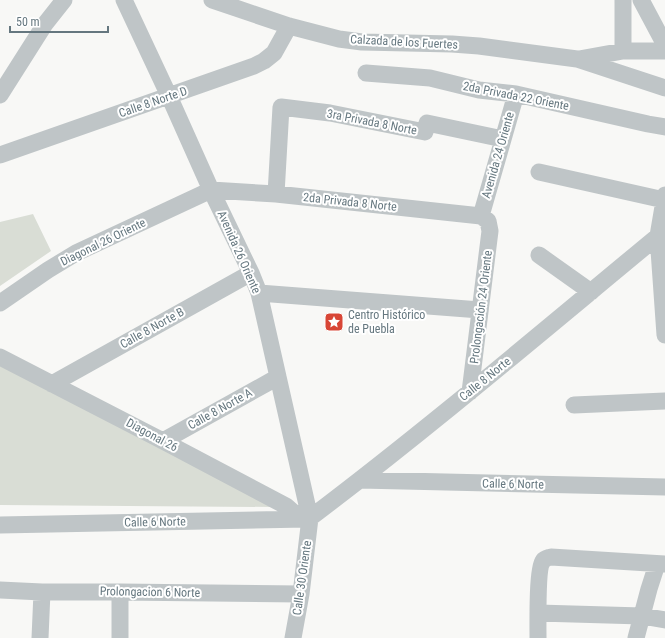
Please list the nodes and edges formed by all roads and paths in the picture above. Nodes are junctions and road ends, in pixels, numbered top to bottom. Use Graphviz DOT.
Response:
graph roads {
  1 [pos="64,0"];
  2 [pos="124,0"];
  3 [pos="212,0"];
  4 [pos="623,0"];
  5 [pos="641,0"];
  6 [pos="289,26"];
  7 [pos="665,45"];
  8 [pos="623,51"];
  9 [pos="665,51"];
  10 [pos="577,59"];
  11 [pos="366,73"];
  12 [pos="665,88"];
  13 [pos="516,94"];
  14 [pos="0,95"];
  15 [pos="169,96"];
  16 [pos="665,127"];
  17 [pos="503,139"];
  18 [pos="0,155"];
  19 [pos="539,172"];
  20 [pos="211,190"];
  21 [pos="276,194"];
  22 [pos="664,198"];
  23 [pos="484,219"];
  24 [pos="658,236"];
  25 [pos="539,255"];
  26 [pos="251,273"];
  27 [pos="591,292"];
  28 [pos="259,293"];
  29 [pos="0,303"];
  30 [pos="480,310"];
  31 [pos="665,335"];
  32 [pos="0,357"];
  33 [pos="278,378"];
  34 [pos="52,384"];
  35 [pos="470,392"];
  36 [pos="665,401"];
  37 [pos="574,406"];
  38 [pos="163,441"];
  39 [pos="360,480"];
  40 [pos="665,487"];
  41 [pos="305,518"];
  42 [pos="0,526"];
  43 [pos="661,564"];
  44 [pos="0,590"];
  45 [pos="42,592"];
  46 [pos="120,592"];
  47 [pos="301,594"];
  48 [pos="538,613"];
  49 [pos="642,616"];
  50 [pos="665,620"];
  51 [pos="40,638"];
  52 [pos="120,638"];
  53 [pos="293,638"];
  54 [pos="538,638"];
  55 [pos="636,638"];
  1 -- 14 [label="street"];
  2 -- 15 [label="street, Avenida 26 Oriente"];
  3 -- 6 [label="street, Calzada de los Fuertes"];
  4 -- 8 [label="street"];
  5 -- 7 [label="street"];
  6 -- 10 [label="street, Calzada de los Fuertes"];
  6 -- 15 [label="street, Calle 8 Norte D"];
  8 -- 9 [label="street, Calzada de los Fuertes"];
  8 -- 10 [label="street, Calzada de los Fuertes"];
  10 -- 12 [label="street, Calzada de los Fuertes"];
  11 -- 13 [label="street, 2da Privada 22 Oriente"];
  13 -- 16 [label="street, 2da Privada 22 Oriente"];
  13 -- 17 [label="street, Avenida 24 Oriente"];
  15 -- 18 [label="street, Calle 8 Norte D"];
  15 -- 20 [label="street, Avenida 26 Oriente"];
  17 -- 21 [label="street, 3ra Privada 8 Norte"];
  17 -- 23 [label="street, Avenida 24 Oriente"];
  19 -- 22 [label="street"];
  20 -- 21 [label="street, 2da Privada 8 Norte"];
  20 -- 26 [label="street, Avenida 26 Oriente"];
  20 -- 29 [label="street, Diagonal 26 Oriente"];
  21 -- 23 [label="street, 2da Privada 8 Norte"];
  22 -- 24 [label="street"];
  23 -- 30 [label="street, Prolongación 24 Oriente"];
  24 -- 27 [label="street, Calle 8 Norte"];
  24 -- 31 [label="street"];
  25 -- 27 [label="street"];
  26 -- 28 [label="street, Avenida 26 Oriente"];
  26 -- 34 [label="street, Calle 8 Norte B"];
  27 -- 35 [label="street, Calle 8 Norte"];
  28 -- 30 [label="street"];
  28 -- 33 [label="street, Avenida 26 Oriente"];
  30 -- 35 [label="street, Prolongación 24 Oriente"];
  32 -- 34 [label="street, Diagonal 26"];
  33 -- 38 [label="street, Calle 8 Norte A"];
  33 -- 41 [label="street, Avenida 26 Oriente"];
  34 -- 38 [label="street, Diagonal 26"];
  35 -- 39 [label="street, Calle 8 Norte"];
  36 -- 37 [label="street"];
  38 -- 41 [label="street, Diagonal 26"];
  39 -- 40 [label="street, Calle 6 Norte"];
  39 -- 41 [label="street, Calle 8 Norte"];
  41 -- 42 [label="street, Calle 6 Norte"];
  41 -- 47 [label="street, Calle 30 Oriente"];
  43 -- 48 [label="street"];
  43 -- 49 [label="street"];
  44 -- 45 [label="street, Prolongacion 6 Norte"];
  45 -- 46 [label="street, Prolongacion 6 Norte"];
  45 -- 51 [label="street"];
  46 -- 47 [label="street, Prolongacion 6 Norte"];
  46 -- 52 [label="street"];
  47 -- 53 [label="street, Calle 30 Oriente"];
  48 -- 49 [label="street"];
  48 -- 54 [label="street"];
  49 -- 50 [label="street"];
  49 -- 55 [label="street"];
}
